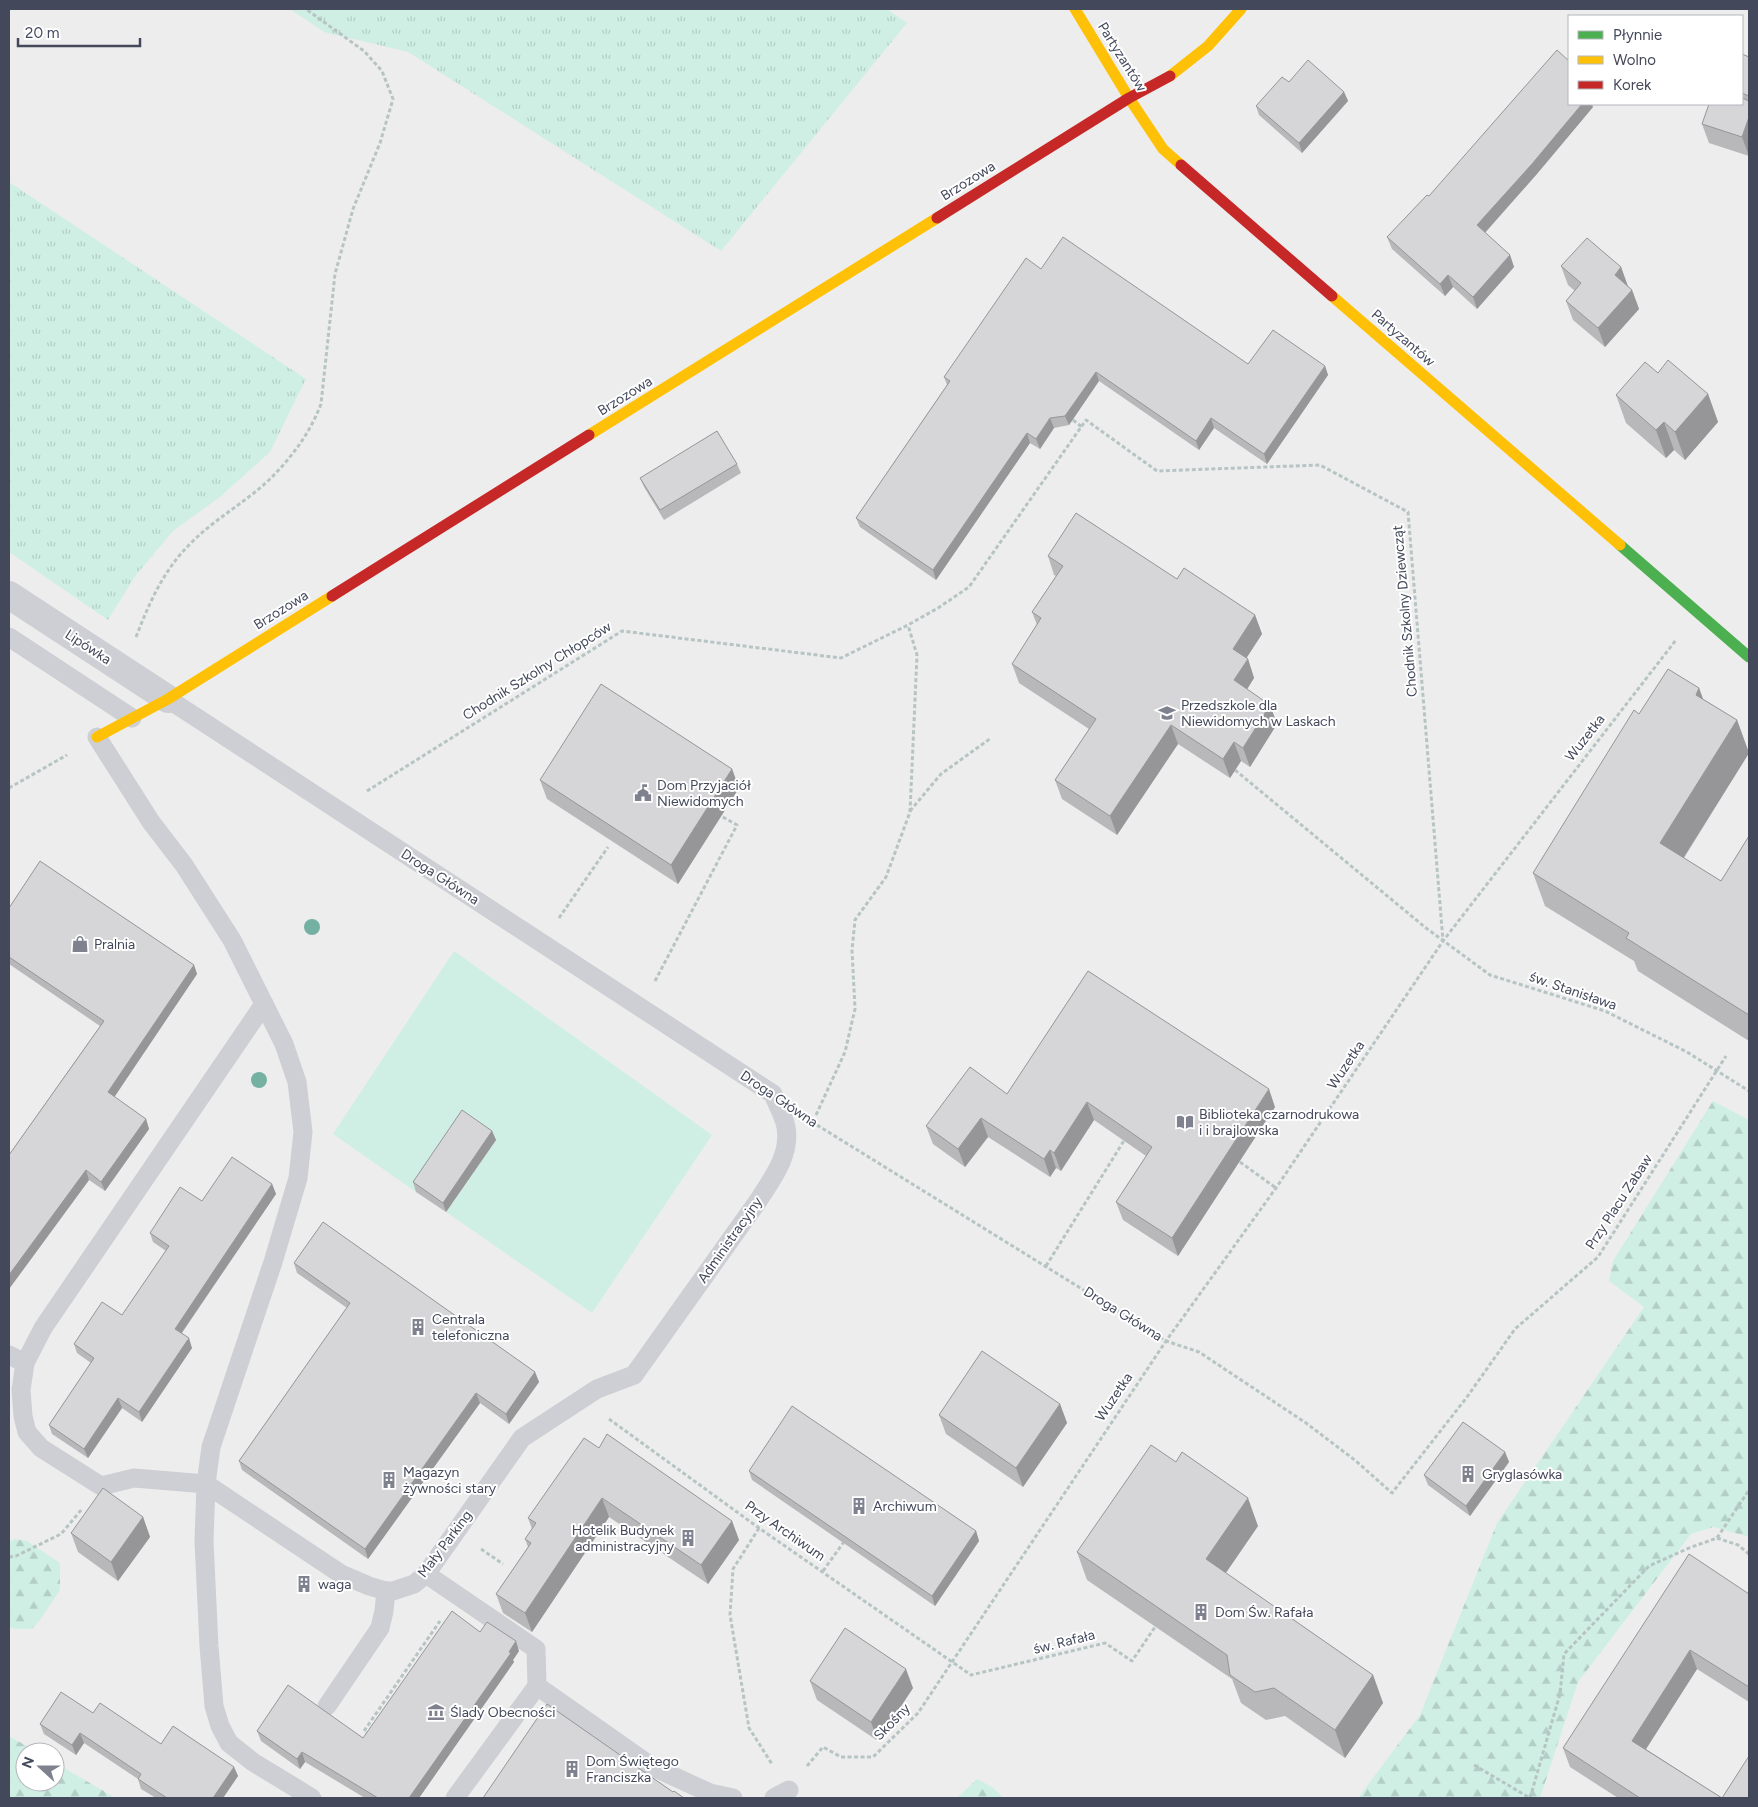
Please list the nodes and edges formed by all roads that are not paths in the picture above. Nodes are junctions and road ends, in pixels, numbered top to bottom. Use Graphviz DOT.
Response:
graph roads {
  1 [pos="1075,9"];
  2 [pos="1241,9"];
  3 [pos="1129,98"];
  4 [pos="9,595"];
  5 [pos="9,638"];
  6 [pos="1749,657"];
  7 [pos="168,699"];
  8 [pos="132,718"];
  9 [pos="97,737"];
  10 [pos="264,1004"];
  11 [pos="773,1094"];
  12 [pos="17,1359"];
  13 [pos="634,1375"];
  14 [pos="206,1484"];
  15 [pos="426,1574"];
  16 [pos="386,1591"];
  17 [pos="536,1686"];
  18 [pos="327,1706"];
  19 [pos="458,1797"];
  20 [pos="312,1798"];
  21 [pos="733,1798"];
  1 -- 3 [label="street, Partyzantów"];
  2 -- 3 [label="street, Brzozowa"];
  3 -- 6 [label="street, Partyzantów"];
  3 -- 7 [label="street, Brzozowa"];
  4 -- 7 [label="street, Lipówka"];
  5 -- 8 [label="lane"];
  7 -- 8 [label="street, Brzozowa"];
  7 -- 11 [label="lane, Droga Główna"];
  8 -- 9 [label="street, Brzozowa"];
  9 -- 10 [label="lane"];
  10 -- 12 [label="lane"];
  10 -- 14 [label="lane"];
  11 -- 13 [label="lane, Administracyjny"];
  12 -- 14 [label="lane"];
  13 -- 15 [label="lane, Mały Parking"];
  14 -- 16 [label="lane"];
  14 -- 20 [label="lane"];
  15 -- 16 [label="lane, Mały Parking"];
  15 -- 17 [label="lane"];
  16 -- 18 [label="lane"];
  17 -- 19 [label="lane"];
  17 -- 21 [label="lane"];
}
